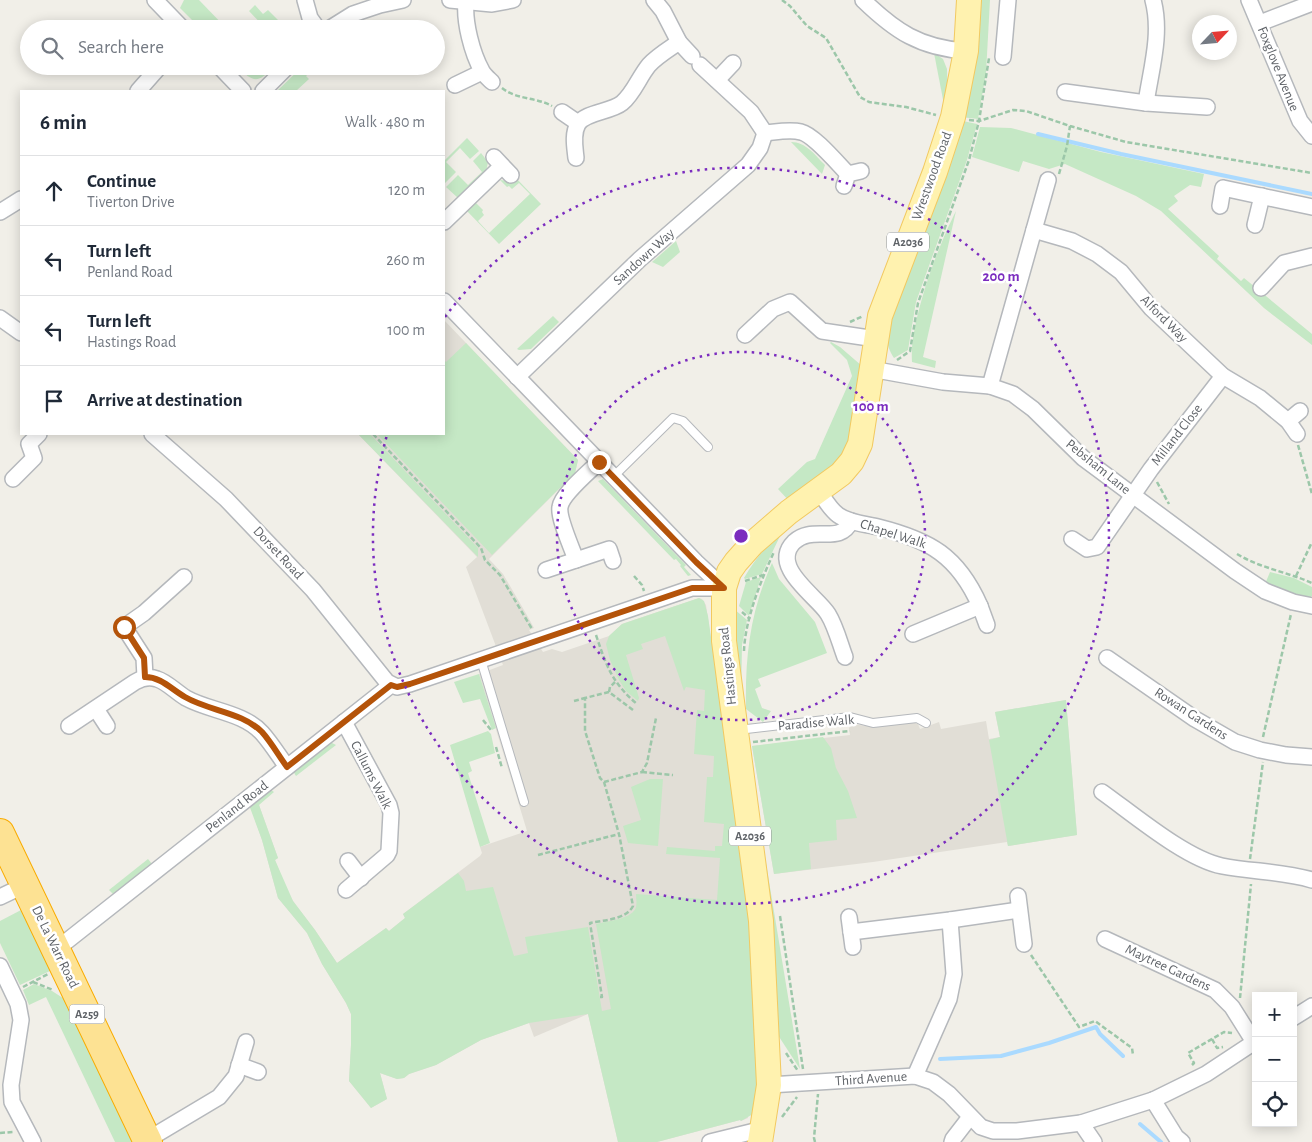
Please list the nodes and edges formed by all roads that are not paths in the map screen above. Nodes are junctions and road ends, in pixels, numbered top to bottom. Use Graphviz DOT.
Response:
graph roads {
  1 [pos="155,0"];
  2 [pos="305,0"];
  3 [pos="403,0"];
  4 [pos="450,0"];
  5 [pos="513,0"];
  6 [pos="654,0"];
  7 [pos="863,0"];
  8 [pos="969,0"];
  9 [pos="1008,0"];
  10 [pos="1153,0"];
  11 [pos="1249,0"];
  12 [pos="466,2"];
  13 [pos="1312,3"];
  14 [pos="174,20"];
  15 [pos="311,20"];
  16 [pos="343,20"];
  17 [pos="1260,23"];
  18 [pos="679,42"];
  19 [pos="966,52"];
  20 [pos="996,55"];
  21 [pos="733,63"];
  22 [pos="152,75"];
  23 [pos="228,75"];
  24 [pos="279,75"];
  25 [pos="717,80"];
  26 [pos="455,85"];
  27 [pos="139,90"];
  28 [pos="242,90"];
  29 [pos="264,90"];
  30 [pos="1065,92"];
  31 [pos="1146,103"];
  32 [pos="1207,107"];
  33 [pos="562,112"];
  34 [pos="578,123"];
  35 [pos="765,133"];
  36 [pos="1312,136"];
  37 [pos="576,158"];
  38 [pos="502,166"];
  39 [pos="851,177"];
  40 [pos="1048,180"];
  41 [pos="1262,196"];
  42 [pos="20,200"];
  43 [pos="1220,206"];
  44 [pos="1312,207"];
  45 [pos="0,212"];
  46 [pos="445,221"];
  47 [pos="1255,225"];
  48 [pos="1034,230"];
  49 [pos="1312,256"];
  50 [pos="1260,288"];
  51 [pos="445,301"];
  52 [pos="0,318"];
  53 [pos="20,332"];
  54 [pos="745,335"];
  55 [pos="876,339"];
  56 [pos="882,371"];
  57 [pos="1223,376"];
  58 [pos="517,377"];
  59 [pos="990,386"];
  60 [pos="1300,411"];
  61 [pos="1288,421"];
  62 [pos="1297,434"];
  63 [pos="38,435"];
  64 [pos="153,435"];
  65 [pos="698,450"];
  66 [pos="599,462"];
  67 [pos="15,471"];
  68 [pos="613,477"];
  69 [pos="819,491"];
  70 [pos="1132,495"];
  71 [pos="851,521"];
  72 [pos="1072,540"];
  73 [pos="576,560"];
  74 [pos="613,561"];
  75 [pos="546,570"];
  76 [pos="184,577"];
  77 [pos="724,588"];
  78 [pos="980,606"];
  79 [pos="1312,606"];
  80 [pos="987,625"];
  81 [pos="913,634"];
  82 [pos="845,657"];
  83 [pos="1107,659"];
  84 [pos="481,660"];
  85 [pos="145,677"];
  86 [pos="391,685"];
  87 [pos="96,708"];
  88 [pos="344,722"];
  89 [pos="926,723"];
  90 [pos="69,726"];
  91 [pos="107,726"];
  92 [pos="741,730"];
  93 [pos="1312,757"];
  94 [pos="287,767"];
  95 [pos="1102,792"];
  96 [pos="524,802"];
  97 [pos="0,833"];
  98 [pos="348,861"];
  99 [pos="361,878"];
  100 [pos="1312,880"];
  101 [pos="26,885"];
  102 [pos="346,890"];
  103 [pos="0,897"];
  104 [pos="950,920"];
  105 [pos="851,932"];
  106 [pos="1113,939"];
  107 [pos="1024,944"];
  108 [pos="66,953"];
  109 [pos="0,966"];
  110 [pos="1312,1006"];
  111 [pos="1297,1015"];
  112 [pos="1252,1037"];
  113 [pos="246,1042"];
  114 [pos="1252,1044"];
  115 [pos="239,1065"];
  116 [pos="258,1072"];
  117 [pos="915,1076"];
  118 [pos="769,1085"];
  119 [pos="1153,1100"];
  120 [pos="6,1101"];
  121 [pos="970,1117"];
  122 [pos="1081,1123"];
  123 [pos="768,1130"];
  124 [pos="148,1141"];
  125 [pos="33,1142"];
  126 [pos="710,1142"];
  127 [pos="952,1142"];
  128 [pos="1094,1142"];
  129 [pos="1182,1142"];
  1 -- 14 [label="street"];
  2 -- 15 [label="street"];
  3 -- 16 [label="street"];
  4 -- 12 [label="street"];
  5 -- 12 [label="street"];
  6 -- 18 [label="street"];
  7 -- 19 [label="street"];
  8 -- 19 [label="main road, Wrestwood Road / A2036"];
  9 -- 20 [label="street"];
  10 -- 31 [label="street"];
  11 -- 17 [label="street, Foxglove Avenue"];
  12 -- 26 [label="street"];
  13 -- 17 [label="street"];
  17 -- 36 [label="street, Foxglove Avenue"];
  18 -- 25 [label="street"];
  18 -- 34 [label="street"];
  19 -- 55 [label="main road, Wrestwood Road / A2036"];
  21 -- 25 [label="street"];
  22 -- 27 [label="street"];
  23 -- 28 [label="street"];
  24 -- 29 [label="street"];
  25 -- 35 [label="street"];
  30 -- 31 [label="street"];
  31 -- 32 [label="street"];
  33 -- 34 [label="street"];
  34 -- 37 [label="street"];
  35 -- 39 [label="street"];
  35 -- 58 [label="street, Sandown Way"];
  38 -- 46 [label="street"];
  40 -- 48 [label="street"];
  41 -- 43 [label="street"];
  41 -- 44 [label="street"];
  41 -- 47 [label="street"];
  42 -- 45 [label="street"];
  48 -- 57 [label="street, Alford Way"];
  48 -- 59 [label="street"];
  49 -- 50 [label="street"];
  51 -- 58 [label="street"];
  52 -- 53 [label="street"];
  54 -- 55 [label="street"];
  55 -- 56 [label="main road, Wrestwood Road / A2036"];
  56 -- 59 [label="street, Pebsham Lane"];
  56 -- 69 [label="main road, Wrestwood Road / A2036"];
  57 -- 61 [label="street, Alford Way"];
  57 -- 70 [label="street, Milland Close"];
  58 -- 66 [label="street"];
  59 -- 70 [label="street, Pebsham Lane"];
  60 -- 61 [label="street"];
  61 -- 62 [label="street, Alford Way"];
  63 -- 67 [label="street"];
  64 -- 86 [label="street, Dorset Road"];
  65 -- 68 [label="lane"];
  66 -- 68 [label="street"];
  66 -- 73 [label="street"];
  68 -- 77 [label="street"];
  69 -- 71 [label="street, Chapel Walk"];
  69 -- 77 [label="main road, Wrestwood Road / A2036"];
  70 -- 72 [label="street, Milland Close"];
  70 -- 79 [label="street, Pebsham Lane"];
  71 -- 78 [label="street, Chapel Walk"];
  71 -- 82 [label="street"];
  73 -- 74 [label="street"];
  73 -- 75 [label="street"];
  76 -- 85 [label="street"];
  77 -- 84 [label="street"];
  77 -- 92 [label="main road, Hastings Road / A2036"];
  78 -- 80 [label="street, Chapel Walk"];
  78 -- 81 [label="street"];
  83 -- 93 [label="street, Rowan Gardens"];
  84 -- 86 [label="street"];
  84 -- 96 [label="lane"];
  85 -- 87 [label="street"];
  85 -- 94 [label="street"];
  86 -- 88 [label="street, Penland Road"];
  87 -- 90 [label="street"];
  87 -- 91 [label="street"];
  88 -- 94 [label="street, Penland Road"];
  88 -- 99 [label="street, Callums Walk"];
  89 -- 92 [label="lane, Paradise Walk"];
  92 -- 118 [label="main road, Hastings Road / A2036"];
  94 -- 108 [label="street, Penland Road"];
  95 -- 100 [label="street"];
  97 -- 101 [label="highway, De La Warr Road / A259"];
  98 -- 99 [label="street"];
  99 -- 102 [label="street, Callums Walk"];
  101 -- 103 [label="street"];
  101 -- 108 [label="highway, De La Warr Road / A259"];
  104 -- 105 [label="street"];
  104 -- 107 [label="street"];
  104 -- 117 [label="street"];
  106 -- 112 [label="street, Maytree Gardens"];
  108 -- 124 [label="highway, De La Warr Road / A259"];
  109 -- 120 [label="street"];
  110 -- 111 [label="street"];
  113 -- 115 [label="street"];
  114 -- 119 [label="street, Third Avenue"];
  115 -- 116 [label="street"];
  115 -- 124 [label="street"];
  117 -- 118 [label="street, Third Avenue"];
  117 -- 121 [label="street, Third Avenue"];
  118 -- 123 [label="main road, Hastings Road / A2036"];
  119 -- 122 [label="street, Third Avenue"];
  119 -- 129 [label="street"];
  120 -- 125 [label="street"];
  121 -- 122 [label="street, Third Avenue"];
  121 -- 127 [label="street"];
  122 -- 128 [label="street"];
  123 -- 126 [label="street"];
}
